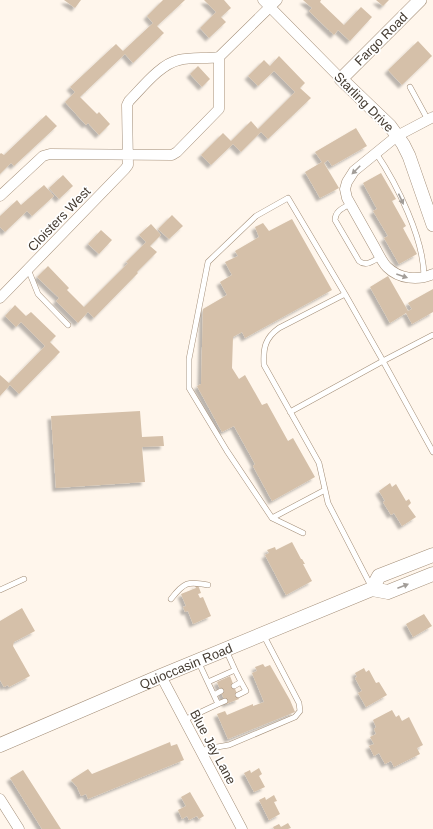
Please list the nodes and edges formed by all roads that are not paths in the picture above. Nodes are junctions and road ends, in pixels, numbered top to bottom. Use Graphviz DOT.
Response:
graph roads {
  1 [pos="420,0"];
  2 [pos="270,2"];
  3 [pos="219,57"];
  4 [pos="341,78"];
  5 [pos="410,87"];
  6 [pos="430,118"];
  7 [pos="397,136"];
  8 [pos="376,153"];
  9 [pos="128,155"];
  10 [pos="0,196"];
  11 [pos="350,204"];
  12 [pos="433,225"];
  13 [pos="380,257"];
  14 [pos="28,269"];
  15 [pos="428,276"];
  16 [pos="344,294"];
  17 [pos="0,298"];
  18 [pos="68,325"];
  19 [pos="433,335"];
  20 [pos="383,361"];
  21 [pos="290,412"];
  22 [pos="433,452"];
  23 [pos="325,490"];
  24 [pos="272,518"];
  25 [pos="303,533"];
  26 [pos="433,555"];
  27 [pos="433,574"];
  28 [pos="24,579"];
  29 [pos="208,585"];
  30 [pos="372,589"];
  31 [pos="0,590"];
  32 [pos="171,599"];
  33 [pos="263,634"];
  34 [pos="225,650"];
  35 [pos="198,661"];
  36 [pos="235,670"];
  37 [pos="161,676"];
  38 [pos="208,682"];
  39 [pos="241,682"];
  40 [pos="234,686"];
  41 [pos="221,691"];
  42 [pos="214,695"];
  43 [pos="238,695"];
  44 [pos="225,701"];
  45 [pos="218,704"];
  46 [pos="184,720"];
  47 [pos="0,745"];
  48 [pos="201,751"];
  49 [pos="0,799"];
  50 [pos="19,829"];
  51 [pos="242,829"];
  1 -- 4 [label="street, Fargo Road"];
  2 -- 3 [label="street"];
  2 -- 4 [label="street, Starling Drive"];
  3 -- 9 [label="street, Cloisters West"];
  3 -- 9 [label="street"];
  4 -- 7 [label="street, Starling Drive"];
  5 -- 6 [label="lane"];
  6 -- 7 [label="street"];
  7 -- 8 [label="street"];
  7 -- 12 [label="street, Starling Drive"];
  8 -- 11 [label="street, one-way"];
  8 -- 15 [label="lane, one-way"];
  9 -- 10 [label="street"];
  9 -- 14 [label="street, Cloisters West"];
  11 -- 13 [label="street"];
  11 -- 13 [label="lane"];
  13 -- 15 [label="street, one-way"];
  14 -- 17 [label="street, Cloisters West"];
  14 -- 18 [label="lane"];
  16 -- 20 [label="lane"];
  16 -- 21 [label="lane"];
  16 -- 24 [label="lane"];
  19 -- 20 [label="lane"];
  20 -- 21 [label="lane"];
  20 -- 22 [label="lane"];
  21 -- 23 [label="lane"];
  23 -- 24 [label="lane"];
  23 -- 30 [label="lane"];
  24 -- 25 [label="lane"];
  26 -- 30 [label="main road, Quioccasin Road"];
  30 -- 27 [label="main road, Quioccasin Road, one-way"];
  28 -- 31 [label="lane"];
  29 -- 32 [label="lane"];
  30 -- 33 [label="main road, Quioccasin Road"];
  33 -- 34 [label="main road, Quioccasin Road"];
  33 -- 48 [label="lane"];
  34 -- 35 [label="main road, Quioccasin Road"];
  34 -- 36 [label="lane"];
  35 -- 37 [label="main road, Quioccasin Road"];
  35 -- 38 [label="lane"];
  36 -- 38 [label="lane"];
  36 -- 39 [label="lane"];
  37 -- 46 [label="street, Blue Jay Lane"];
  37 -- 47 [label="main road, Quioccasin Road"];
  38 -- 42 [label="lane"];
  39 -- 40 [label="lane"];
  39 -- 43 [label="lane"];
  41 -- 42 [label="lane"];
  42 -- 45 [label="lane"];
  44 -- 45 [label="lane"];
  45 -- 46 [label="lane"];
  46 -- 48 [label="street, Blue Jay Lane"];
  48 -- 51 [label="street, Blue Jay Lane"];
  49 -- 50 [label="street"];
}
